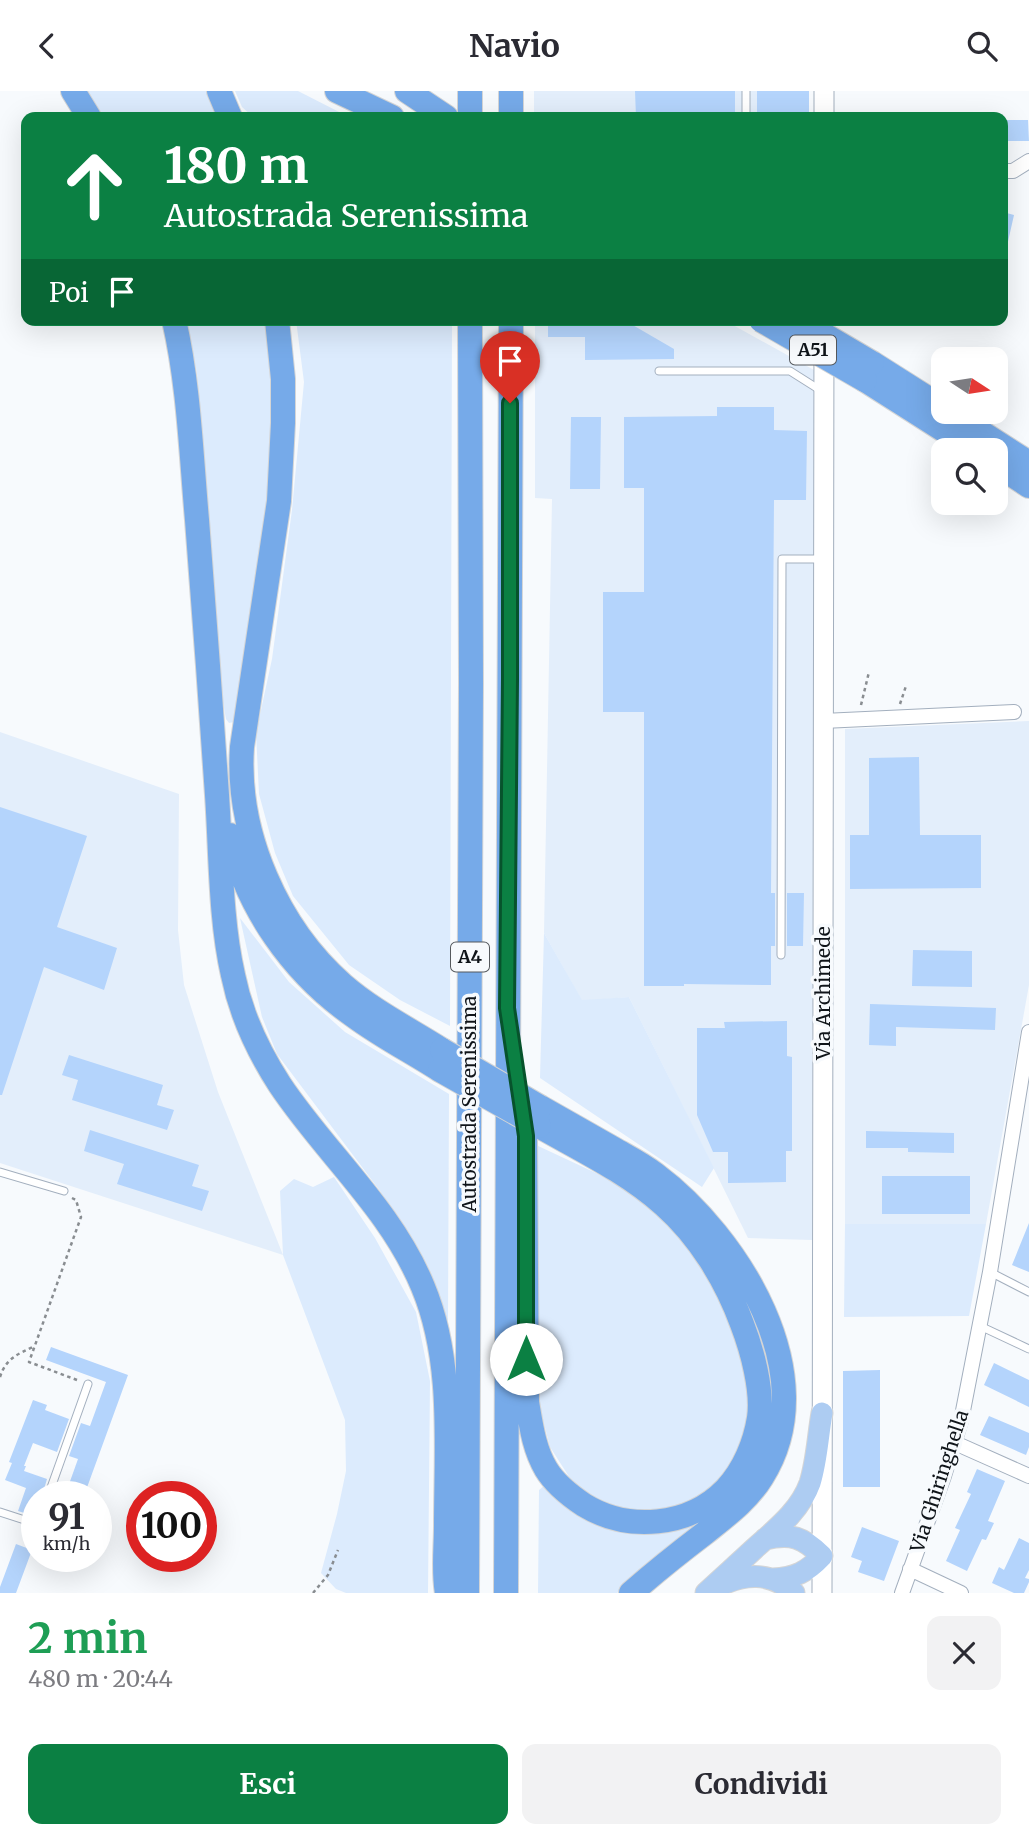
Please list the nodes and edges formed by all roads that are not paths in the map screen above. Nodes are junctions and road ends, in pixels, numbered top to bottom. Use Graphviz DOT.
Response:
graph roads {
  1 [pos="73,91"];
  2 [pos="219,91"];
  3 [pos="337,91"];
  4 [pos="407,91"];
  5 [pos="470,91"];
  6 [pos="511,91"];
  7 [pos="746,91"];
  8 [pos="824,91"];
  9 [pos="86,112"];
  10 [pos="228,112"];
  11 [pos="381,112"];
  12 [pos="438,112"];
  13 [pos="470,112"];
  14 [pos="511,112"];
  15 [pos="746,112"];
  16 [pos="824,112"];
  17 [pos="1029,161"];
  18 [pos="1008,171"];
  19 [pos="175,326"];
  20 [pos="278,326"];
  21 [pos="470,326"];
  22 [pos="510,326"];
  23 [pos="773,326"];
  24 [pos="807,326"];
  25 [pos="824,326"];
  26 [pos="659,371"];
  27 [pos="868,372"];
  28 [pos="824,393"];
  29 [pos="931,402"];
  30 [pos="968,424"];
  31 [pos="959,438"];
  32 [pos="1029,463"];
  33 [pos="1008,472"];
  34 [pos="1029,486"];
  35 [pos="823,559"];
  36 [pos="1014,712"];
  37 [pos="823,721"];
  38 [pos="216,772"];
  39 [pos="781,955"];
  40 [pos="507,1008"];
  41 [pos="1029,1033"];
  42 [pos="441,1060"];
  43 [pos="1025,1096"];
  44 [pos="540,1116"];
  45 [pos="0,1172"];
  46 [pos="64,1191"];
  47 [pos="990,1272"];
  48 [pos="1029,1293"];
  49 [pos="980,1326"];
  50 [pos="1029,1349"];
  51 [pos="88,1384"];
  52 [pos="822,1413"];
  53 [pos="955,1443"];
  54 [pos="1029,1476"];
  55 [pos="53,1481"];
  56 [pos="0,1512"];
  57 [pos="21,1519"];
  58 [pos="765,1539"];
  59 [pos="822,1556"];
  60 [pos="910,1569"];
  61 [pos="773,1579"];
  62 [pos="447,1593"];
  63 [pos="467,1593"];
  64 [pos="506,1593"];
  65 [pos="631,1593"];
  66 [pos="706,1593"];
  67 [pos="794,1593"];
  68 [pos="822,1593"];
  69 [pos="902,1593"];
  70 [pos="961,1593"];
  1 -- 9 [label="highway"];
  2 -- 10 [label="highway"];
  3 -- 11 [label="highway"];
  4 -- 12 [label="highway"];
  5 -- 13 [label="highway"];
  6 -- 14 [label="highway"];
  7 -- 15 [label="lane"];
  8 -- 16 [label="street"];
  17 -- 18 [label="street"];
  19 -- 38 [label="highway"];
  20 -- 42 [label="highway"];
  21 -- 63 [label="highway, Autostrada Serenissima / A4"];
  22 -- 40 [label="highway, Autostrada Serenissima / A4"];
  23 -- 27 [label="highway, A51, bridge"];
  24 -- 27 [label="highway, A51, bridge"];
  25 -- 28 [label="street, Via Archimede"];
  26 -- 28 [label="lane"];
  27 -- 29 [label="highway, A51"];
  27 -- 31 [label="highway, A51"];
  28 -- 35 [label="street, Via Archimede"];
  30 -- 32 [label="highway"];
  33 -- 34 [label="highway"];
  35 -- 37 [label="street, Via Archimede"];
  35 -- 39 [label="lane"];
  36 -- 37 [label="street"];
  37 -- 52 [label="street, Via Archimede"];
  38 -- 42 [label="highway"];
  38 -- 62 [label="highway"];
  40 -- 44 [label="highway"];
  40 -- 64 [label="highway, Autostrada Serenissima / A4"];
  41 -- 43 [label="street, Via Ghiringhella"];
  42 -- 44 [label="highway, bridge"];
  43 -- 47 [label="street, Via Ghiringhella"];
  44 -- 65 [label="highway"];
  45 -- 46 [label="lane"];
  47 -- 48 [label="lane"];
  47 -- 49 [label="street, Via Ghiringhella"];
  49 -- 50 [label="lane"];
  49 -- 53 [label="street, Via Ghiringhella"];
  51 -- 55 [label="lane"];
  52 -- 58 [label="main road"];
  52 -- 59 [label="street, Via Archimede"];
  53 -- 54 [label="street"];
  53 -- 60 [label="street, Via Ghiringhella"];
  56 -- 57 [label="lane"];
  58 -- 59 [label="main road"];
  58 -- 66 [label="main road"];
  59 -- 61 [label="main road"];
  59 -- 68 [label="street, Via Archimede"];
  60 -- 69 [label="street, Via Ghiringhella"];
  60 -- 70 [label="street"];
  61 -- 66 [label="main road"];
  61 -- 67 [label="main road"];
}
